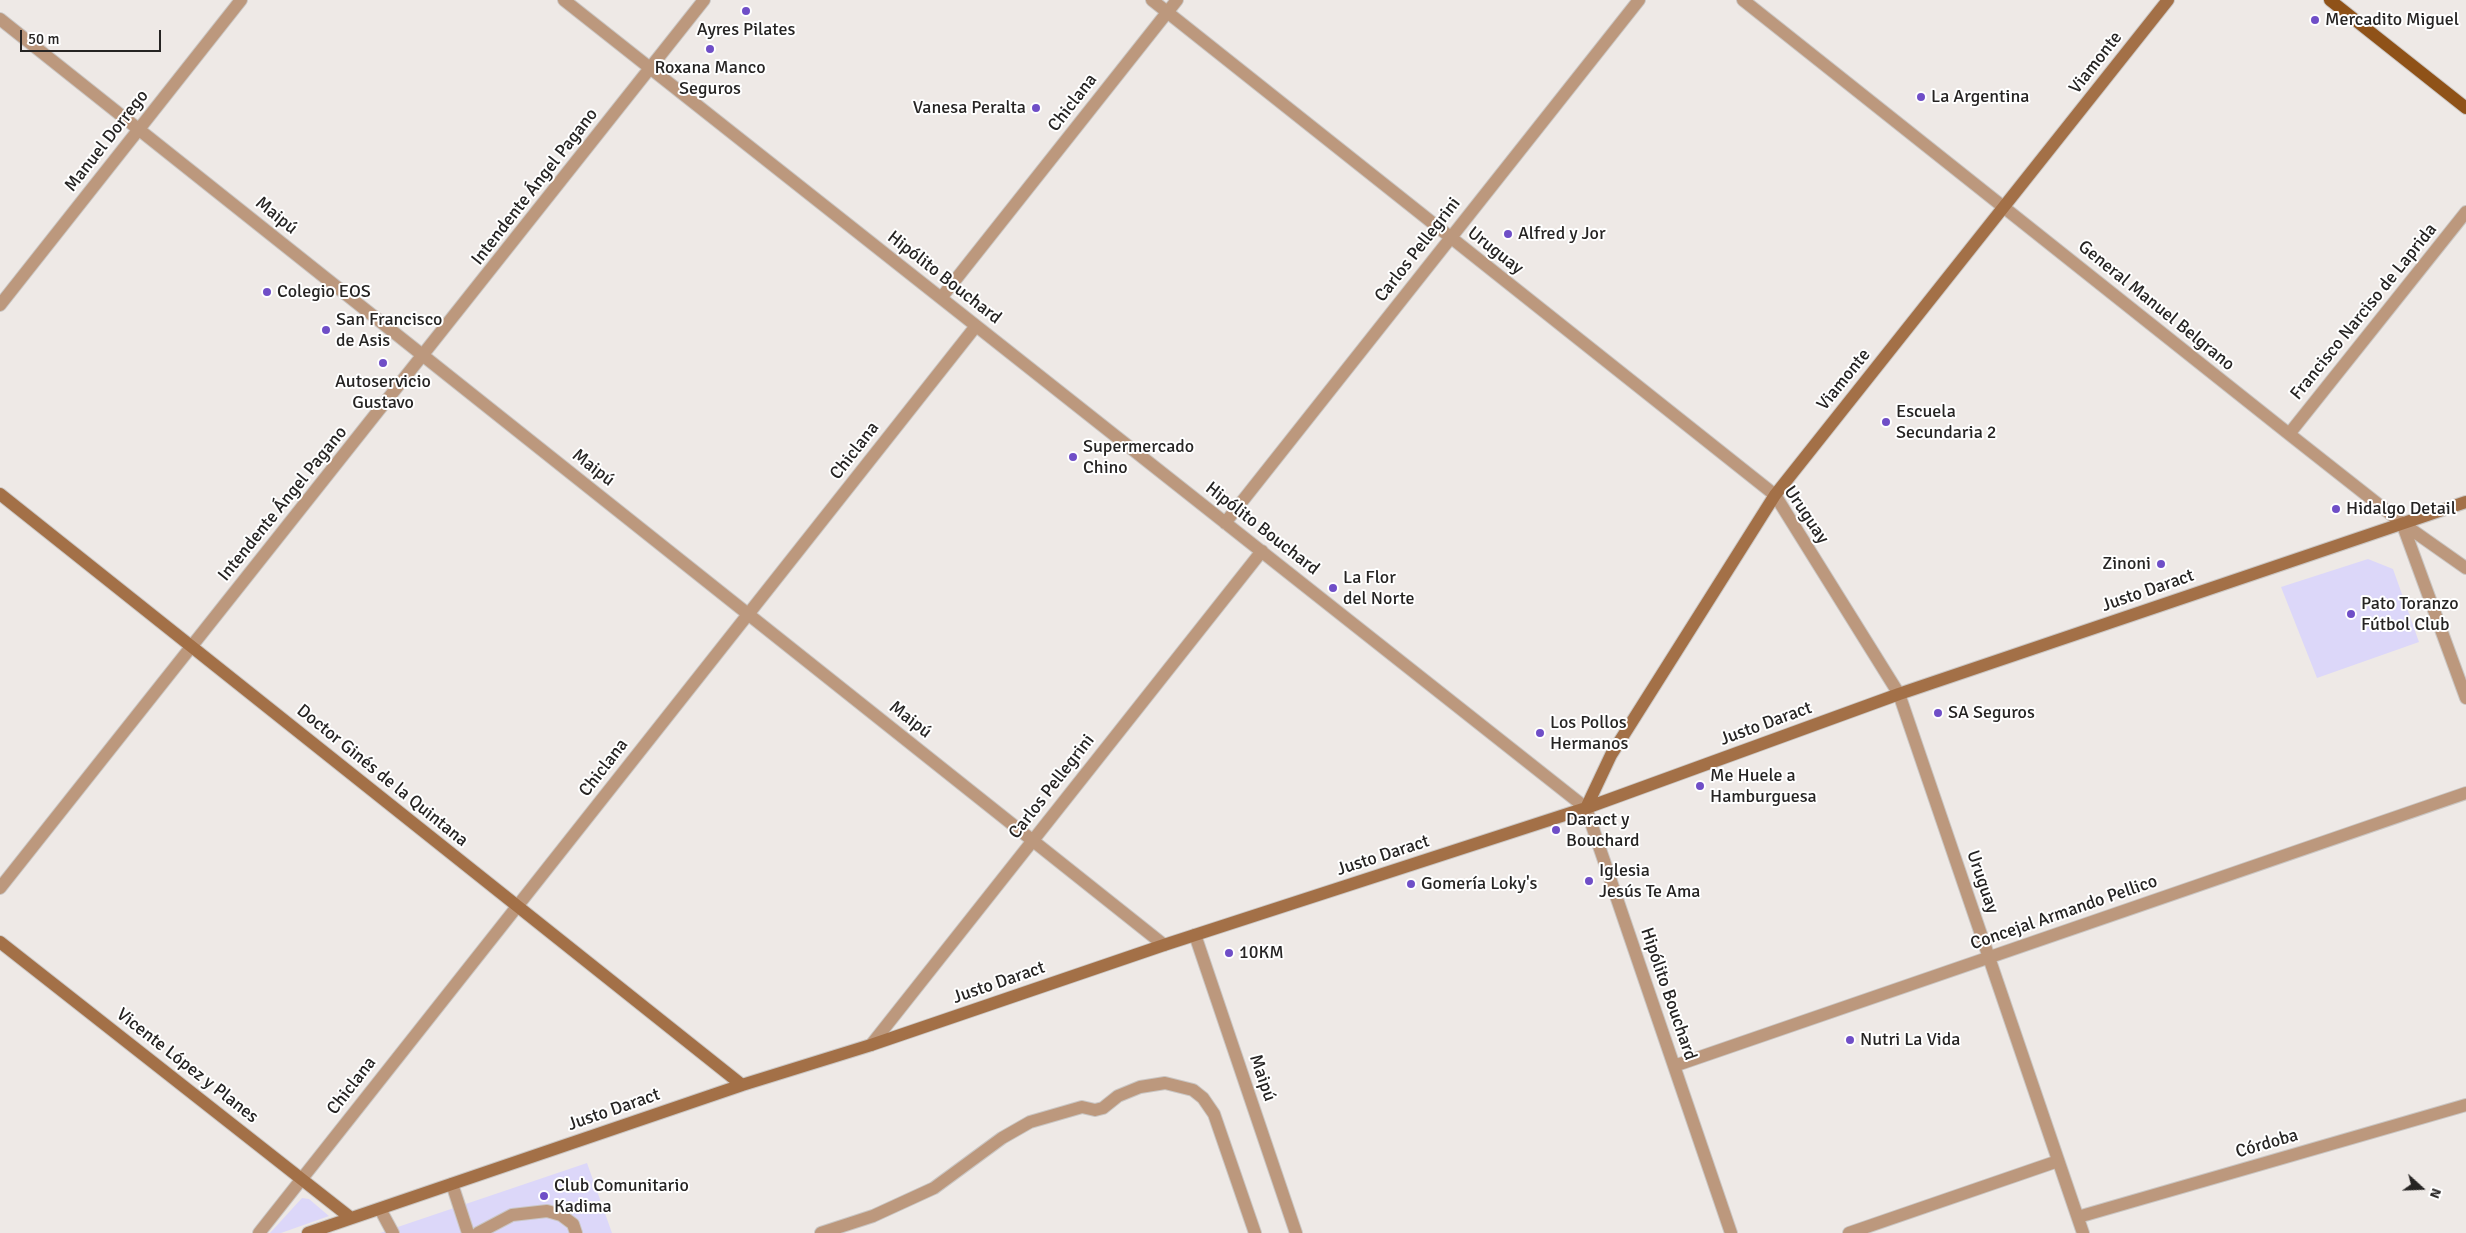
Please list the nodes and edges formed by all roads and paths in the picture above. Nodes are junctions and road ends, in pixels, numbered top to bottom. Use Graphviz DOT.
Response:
graph roads {
  1 [pos="241,0"];
  2 [pos="564,0"];
  3 [pos="704,0"];
  4 [pos="1152,0"];
  5 [pos="1177,0"];
  6 [pos="1639,0"];
  7 [pos="1743,0"];
  8 [pos="2168,0"];
  9 [pos="2330,0"];
  10 [pos="1167,12"];
  11 [pos="0,19"];
  12 [pos="650,68"];
  13 [pos="2466,108"];
  14 [pos="138,129"];
  15 [pos="2004,207"];
  16 [pos="2466,212"];
  17 [pos="1451,238"];
  18 [pos="941,298"];
  19 [pos="0,304"];
  20 [pos="976,326"];
  21 [pos="424,356"];
  22 [pos="2289,434"];
  23 [pos="0,494"];
  24 [pos="1775,495"];
  25 [pos="2466,502"];
  26 [pos="1226,523"];
  27 [pos="2402,523"];
  28 [pos="1262,551"];
  29 [pos="2466,568"];
  30 [pos="748,614"];
  31 [pos="192,647"];
  32 [pos="1900,694"];
  33 [pos="2466,698"];
  34 [pos="2466,793"];
  35 [pos="1586,808"];
  36 [pos="1033,840"];
  37 [pos="0,888"];
  38 [pos="517,906"];
  39 [pos="1195,935"];
  40 [pos="0,942"];
  41 [pos="1164,945"];
  42 [pos="1989,957"];
  43 [pos="871,1046"];
  44 [pos="1674,1066"];
  45 [pos="742,1085"];
  46 [pos="2466,1105"];
  47 [pos="2058,1161"];
  48 [pos="302,1179"];
  49 [pos="452,1184"];
  50 [pos="380,1209"];
  51 [pos="2078,1217"];
  52 [pos="351,1218"];
  53 [pos="258,1233"];
  54 [pos="308,1233"];
  55 [pos="393,1233"];
  56 [pos="468,1233"];
  57 [pos="478,1233"];
  58 [pos="576,1233"];
  59 [pos="821,1233"];
  60 [pos="1255,1233"];
  61 [pos="1296,1233"];
  62 [pos="1731,1233"];
  63 [pos="1849,1233"];
  64 [pos="2083,1233"];
  1 -- 14 [label="street, Manuel Dorrego"];
  2 -- 12 [label="street, Hipólito Bouchard"];
  3 -- 12 [label="street, Intendente Ángel Pagano"];
  4 -- 10 [label="street, Uruguay"];
  5 -- 10 [label="street, Chiclana"];
  6 -- 17 [label="street, Carlos Pellegrini"];
  7 -- 15 [label="street, General Manuel Belgrano"];
  8 -- 15 [label="street, Viamonte"];
  9 -- 13 [label="main road"];
  10 -- 17 [label="street, Uruguay"];
  10 -- 18 [label="street, Chiclana"];
  11 -- 14 [label="street, Maipú"];
  12 -- 18 [label="street, Hipólito Bouchard"];
  12 -- 21 [label="street, Intendente Ángel Pagano"];
  14 -- 19 [label="street, Manuel Dorrego"];
  14 -- 21 [label="street, Maipú"];
  15 -- 22 [label="street, General Manuel Belgrano"];
  15 -- 24 [label="street, Viamonte"];
  16 -- 22 [label="street, Francisco Narciso de Laprida"];
  17 -- 24 [label="street, Uruguay"];
  17 -- 26 [label="street, Carlos Pellegrini"];
  18 -- 20 [label="street, Hipólito Bouchard"];
  20 -- 26 [label="street, Hipólito Bouchard"];
  20 -- 30 [label="street, Chiclana"];
  21 -- 30 [label="street, Maipú"];
  21 -- 31 [label="street, Intendente Ángel Pagano"];
  22 -- 27 [label="street, General Manuel Belgrano"];
  23 -- 31 [label="street, Doctor Ginés de la Quintana"];
  24 -- 32 [label="street, Uruguay"];
  24 -- 35 [label="street, Viamonte"];
  25 -- 27 [label="street, Justo Daract"];
  26 -- 28 [label="street, Hipólito Bouchard"];
  27 -- 29 [label="street, General Manuel Belgrano"];
  27 -- 32 [label="street, Justo Daract"];
  27 -- 33 [label="street"];
  28 -- 35 [label="street, Hipólito Bouchard"];
  28 -- 36 [label="street, Carlos Pellegrini"];
  30 -- 36 [label="street, Maipú"];
  30 -- 38 [label="street, Chiclana"];
  31 -- 37 [label="street, Intendente Ángel Pagano"];
  31 -- 38 [label="street, Doctor Ginés de la Quintana"];
  32 -- 35 [label="street, Justo Daract"];
  32 -- 42 [label="street, Uruguay"];
  34 -- 42 [label="street, Concejal Armando Pellico"];
  35 -- 39 [label="street, Justo Daract"];
  35 -- 44 [label="street, Hipólito Bouchard"];
  36 -- 41 [label="street, Maipú"];
  36 -- 43 [label="street, Carlos Pellegrini"];
  38 -- 45 [label="street, Doctor Ginés de la Quintana"];
  38 -- 48 [label="street, Chiclana"];
  39 -- 41 [label="street, Justo Daract"];
  39 -- 61 [label="street, Maipú"];
  40 -- 48 [label="street, Vicente López y Planes"];
  41 -- 43 [label="street, Justo Daract"];
  42 -- 44 [label="street, Concejal Armando Pellico"];
  42 -- 47 [label="street, Uruguay"];
  43 -- 45 [label="street, Justo Daract"];
  44 -- 62 [label="street, Hipólito Bouchard"];
  45 -- 49 [label="street, Justo Daract"];
  46 -- 51 [label="street, Córdoba"];
  47 -- 51 [label="street, Uruguay"];
  47 -- 63 [label="street"];
  48 -- 52 [label="street, Vicente López y Planes"];
  48 -- 53 [label="street, Chiclana"];
  49 -- 50 [label="street, Justo Daract"];
  49 -- 56 [label="street"];
  50 -- 52 [label="street, Justo Daract"];
  50 -- 55 [label="street"];
  51 -- 64 [label="street, Uruguay"];
  52 -- 54 [label="street, Justo Daract"];
  57 -- 58 [label="street"];
  59 -- 60 [label="street"];
}
